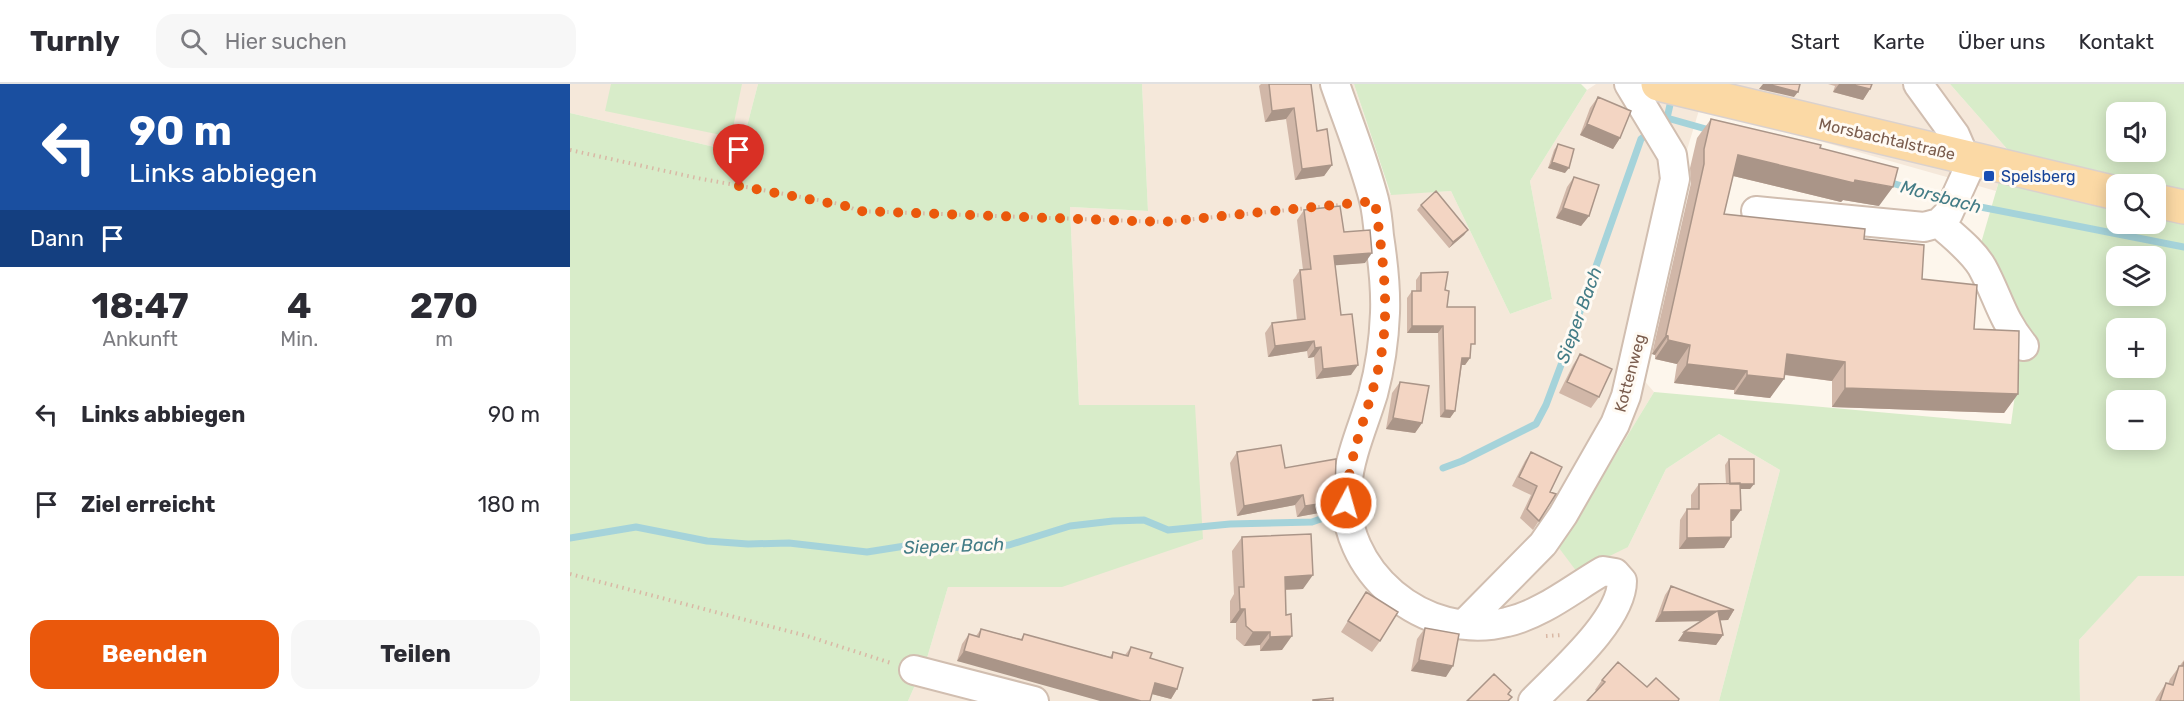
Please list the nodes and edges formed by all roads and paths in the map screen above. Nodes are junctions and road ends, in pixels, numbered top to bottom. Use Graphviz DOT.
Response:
graph roads {
  1 [pos="1335,84"];
  2 [pos="1629,84"];
  3 [pos="1658,84"];
  4 [pos="1918,84"];
  5 [pos="570,150"];
  6 [pos="1967,168"];
  7 [pos="2106,191"];
  8 [pos="1375,201"];
  9 [pos="2166,203"];
  10 [pos="2184,207"];
  11 [pos="1756,211"];
  12 [pos="1944,218"];
  13 [pos="2024,346"];
  14 [pos="570,574"];
  15 [pos="1464,624"];
  16 [pos="914,670"];
  17 [pos="1034,701"];
  18 [pos="1533,701"];
  1 -- 8 [label="street"];
  2 -- 15 [label="street, Kottenweg"];
  3 -- 6 [label="main road, Morsbachtalstraße"];
  4 -- 6 [label="street"];
  5 -- 8 [label="path"];
  6 -- 7 [label="main road, Morsbachtalstraße"];
  6 -- 12 [label="street"];
  8 -- 15 [label="street"];
  9 -- 10 [label="main road"];
  11 -- 12 [label="street"];
  12 -- 13 [label="street"];
  14 -- 16 [label="path"];
  15 -- 18 [label="street"];
  16 -- 17 [label="street"];
}
